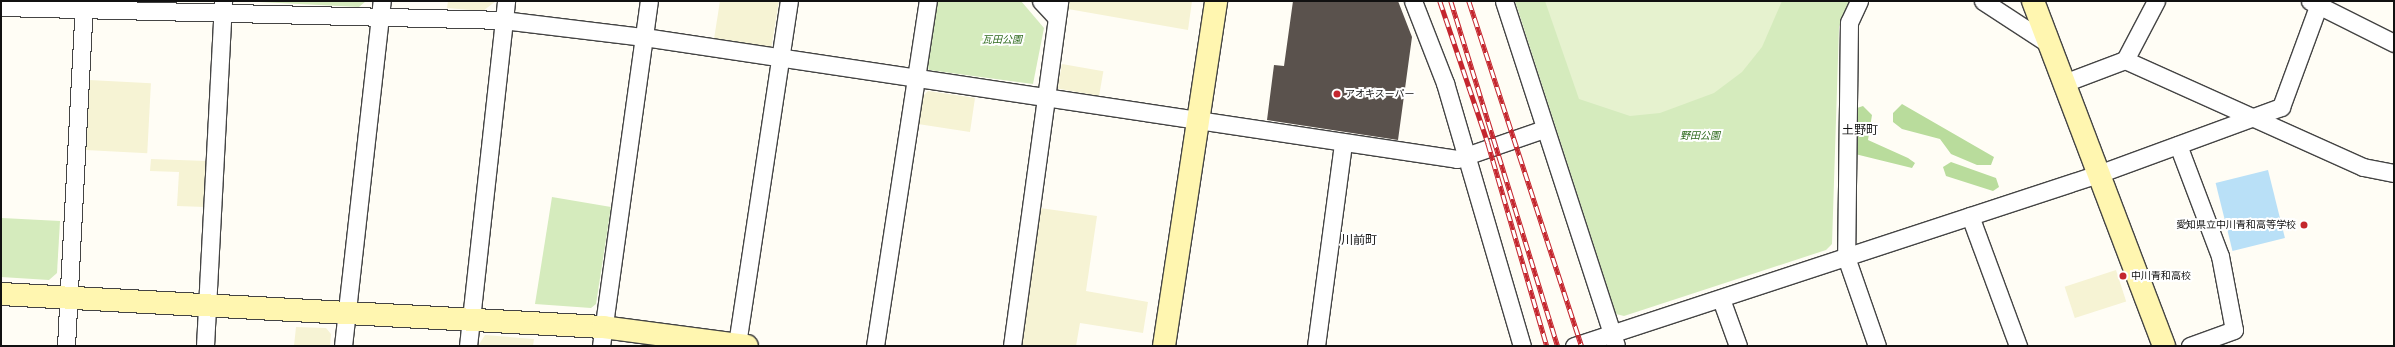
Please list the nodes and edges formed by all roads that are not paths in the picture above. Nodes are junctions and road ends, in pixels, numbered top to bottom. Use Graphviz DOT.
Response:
graph roads {
  1 [pos="506,1"];
  2 [pos="649,1"];
  3 [pos="790,1"];
  4 [pos="928,1"];
  5 [pos="1041,1"];
  6 [pos="1216,1"];
  7 [pos="1413,1"];
  8 [pos="1504,1"];
  9 [pos="1859,1"];
  10 [pos="1983,1"];
  11 [pos="2033,1"];
  12 [pos="2156,1"];
  13 [pos="2316,2"];
  14 [pos="83,4"];
  15 [pos="223,6"];
  16 [pos="1,7"];
  17 [pos="381,8"];
  18 [pos="1058,9"];
  19 [pos="503,20"];
  20 [pos="644,37"];
  21 [pos="2394,43"];
  22 [pos="2049,44"];
  23 [pos="781,59"];
  24 [pos="2125,60"];
  25 [pos="916,79"];
  26 [pos="2064,83"];
  27 [pos="1046,99"];
  28 [pos="2254,117"];
  29 [pos="1199,120"];
  30 [pos="1544,129"];
  31 [pos="1343,143"];
  32 [pos="2178,145"];
  33 [pos="1467,156"];
  34 [pos="2394,173"];
  35 [pos="2098,174"];
  36 [pos="1970,216"];
  37 [pos="1846,257"];
  38 [pos="1,294"];
  39 [pos="69,298"];
  40 [pos="1721,299"];
  41 [pos="206,306"];
  42 [pos="346,313"];
  43 [pos="470,319"];
  44 [pos="602,337"];
  45 [pos="1615,341"];
  46 [pos="740,345"];
  47 [pos="66,346"];
  48 [pos="205,346"];
  49 [pos="343,346"];
  50 [pos="468,346"];
  51 [pos="875,346"];
  52 [pos="1012,346"];
  53 [pos="1164,346"];
  54 [pos="1316,346"];
  55 [pos="1522,346"];
  56 [pos="1574,346"];
  57 [pos="1738,346"];
  58 [pos="1877,346"];
  59 [pos="2018,346"];
  60 [pos="2164,346"];
  61 [pos="2190,346"];
  1 -- 19 [label="street"];
  2 -- 20 [label="street"];
  3 -- 23 [label="street"];
  4 -- 25 [label="street"];
  5 -- 18 [label="street"];
  6 -- 29 [label="street"];
  7 -- 33 [label="street"];
  8 -- 30 [label="street"];
  9 -- 37 [label="street"];
  10 -- 22 [label="street"];
  11 -- 22 [label="street"];
  12 -- 24 [label="street"];
  13 -- 21 [label="street"];
  13 -- 28 [label="street"];
  14 -- 15 [label="street"];
  14 -- 16 [label="street"];
  14 -- 39 [label="street"];
  15 -- 17 [label="street"];
  15 -- 41 [label="street"];
  17 -- 19 [label="street"];
  17 -- 42 [label="street"];
  18 -- 27 [label="street"];
  19 -- 20 [label="street"];
  19 -- 43 [label="street"];
  20 -- 23 [label="street"];
  20 -- 44 [label="street"];
  22 -- 26 [label="street"];
  23 -- 25 [label="street"];
  23 -- 46 [label="street"];
  24 -- 26 [label="street"];
  24 -- 28 [label="street"];
  25 -- 27 [label="street"];
  25 -- 51 [label="street"];
  26 -- 35 [label="street"];
  27 -- 29 [label="street"];
  27 -- 52 [label="street"];
  28 -- 32 [label="street"];
  28 -- 34 [label="street"];
  29 -- 31 [label="street"];
  29 -- 53 [label="street"];
  30 -- 33 [label="street"];
  30 -- 45 [label="street"];
  31 -- 33 [label="street"];
  31 -- 54 [label="street"];
  32 -- 35 [label="street"];
  32 -- 61 [label="street"];
  33 -- 55 [label="street"];
  35 -- 36 [label="street"];
  35 -- 60 [label="street"];
  36 -- 37 [label="street"];
  36 -- 59 [label="street"];
  37 -- 40 [label="street"];
  37 -- 58 [label="street"];
  38 -- 39 [label="street"];
  39 -- 41 [label="street"];
  39 -- 47 [label="street"];
  40 -- 45 [label="street"];
  40 -- 57 [label="street"];
  41 -- 42 [label="street"];
  41 -- 48 [label="street"];
  42 -- 43 [label="street"];
  42 -- 49 [label="street"];
  43 -- 44 [label="street"];
  43 -- 50 [label="street"];
  44 -- 46 [label="street"];
  45 -- 56 [label="street"];
}
